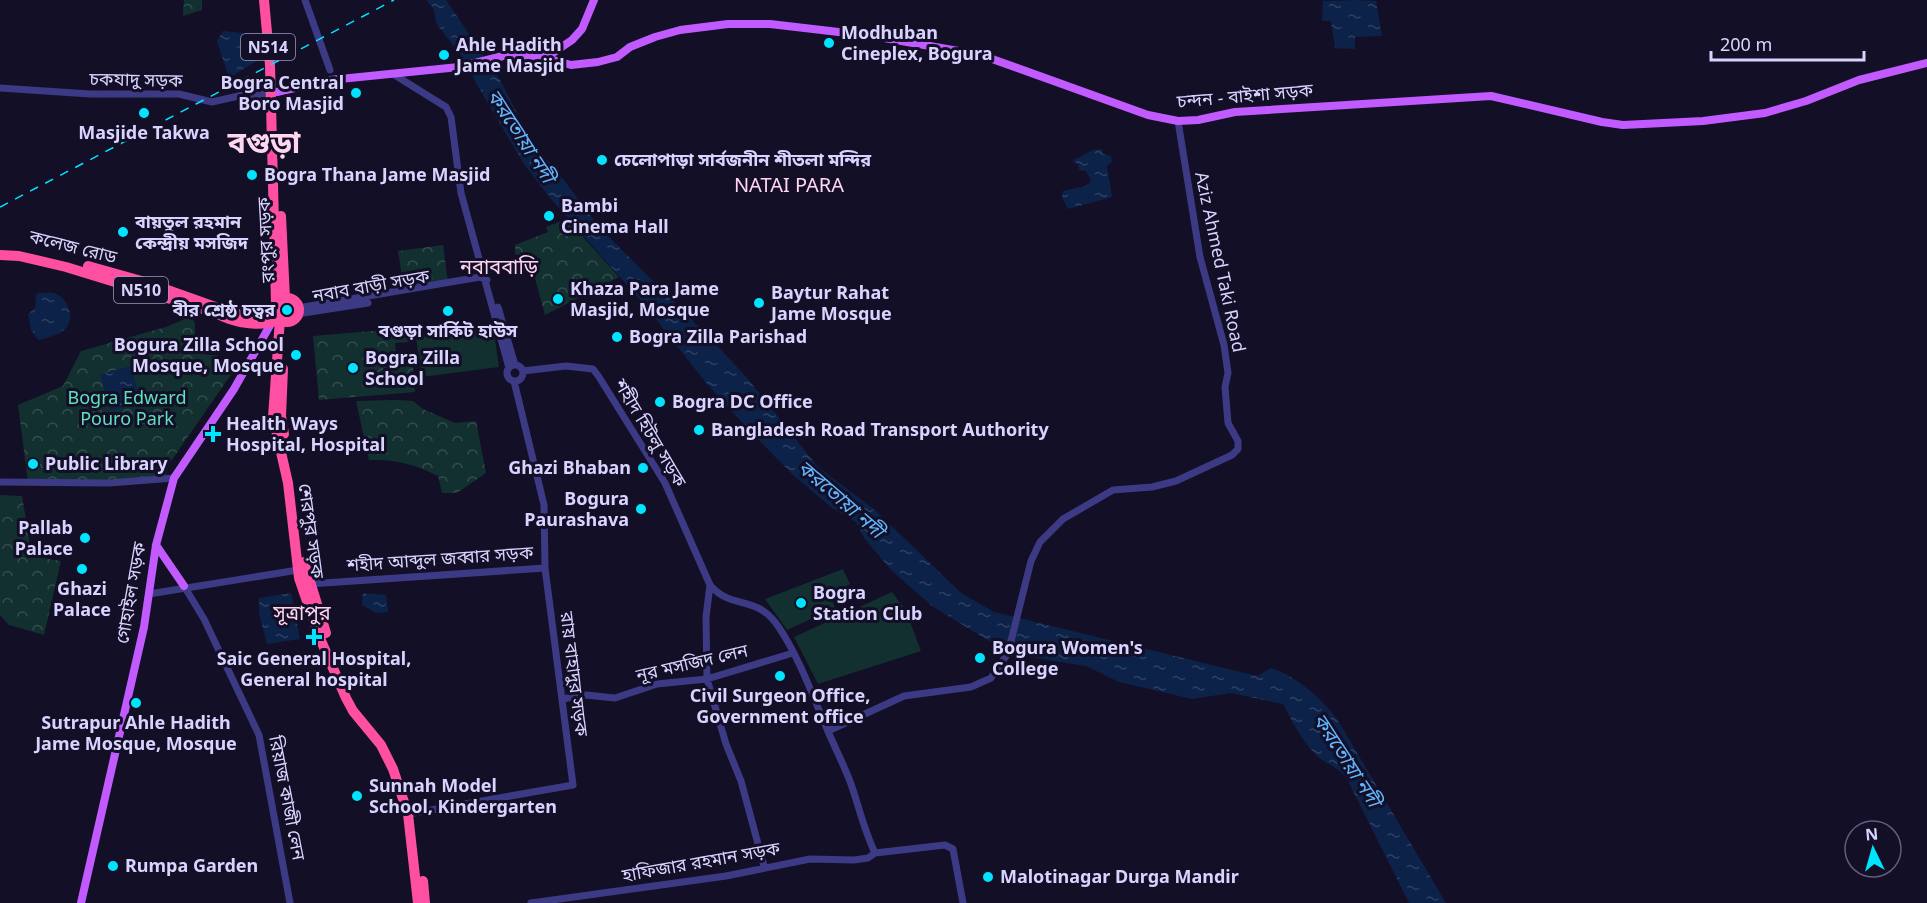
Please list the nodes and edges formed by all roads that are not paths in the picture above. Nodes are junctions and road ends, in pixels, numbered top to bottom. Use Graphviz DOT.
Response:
graph roads {
  1 [pos="264,0"];
  2 [pos="269,0"];
  3 [pos="305,0"];
  4 [pos="594,0"];
  5 [pos="539,56"];
  6 [pos="1927,63"];
  7 [pos="330,70"];
  8 [pos="393,74"];
  9 [pos="346,78"];
  10 [pos="325,81"];
  11 [pos="0,88"];
  12 [pos="274,93"];
  13 [pos="1178,121"];
  14 [pos="0,249"];
  15 [pos="0,255"];
  16 [pos="484,281"];
  17 [pos="165,293"];
  18 [pos="298,311"];
  19 [pos="279,313"];
  20 [pos="263,341"];
  21 [pos="277,346"];
  22 [pos="512,366"];
  23 [pos="523,371"];
  24 [pos="514,381"];
  25 [pos="174,478"];
  26 [pos="0,482"];
  27 [pos="156,545"];
  28 [pos="545,568"];
  29 [pos="298,570"];
  30 [pos="305,585"];
  31 [pos="710,585"];
  32 [pos="184,586"];
  33 [pos="149,594"];
  34 [pos="793,653"];
  35 [pos="707,679"];
  36 [pos="562,699"];
  37 [pos="828,731"];
  38 [pos="411,813"];
  39 [pos="875,853"];
  40 [pos="764,866"];
  41 [pos="81,903"];
  42 [pos="290,903"];
  43 [pos="418,903"];
  44 [pos="425,903"];
  45 [pos="531,903"];
  46 [pos="963,903"];
  1 -- 12 [label="highway, রংপুর সড়ক / N514"];
  2 -- 12 [label="highway, রংপুর সড়ক / N514"];
  3 -- 7 [label="street"];
  4 -- 5 [label="main road"];
  5 -- 8 [label="main road"];
  5 -- 13 [label="main road, চন্দন - বাইশা সড়ক"];
  6 -- 13 [label="main road, চন্দন - বাইশা সড়ক"];
  7 -- 9 [label="street"];
  7 -- 10 [label="street"];
  8 -- 9 [label="main road"];
  8 -- 16 [label="street, রায় বাহাদুর সড়ক"];
  9 -- 10 [label="main road"];
  10 -- 12 [label="main road"];
  11 -- 12 [label="street, চকযাদু সড়ক"];
  12 -- 19 [label="highway, রংপুর সড়ক"];
  13 -- 37 [label="street, Aziz Ahmed Taki Road"];
  14 -- 17 [label="highway, কলেজ রোড / N510"];
  15 -- 17 [label="highway, কলেজ রোড / N510"];
  16 -- 18 [label="street, নবাব বাড়ী সড়ক"];
  16 -- 22 [label="street, রায় বাহাদুর সড়ক"];
  17 -- 19 [label="highway, কলেজ রোড / N510"];
  18 -- 19 [label="highway"];
  18 -- 19 [label="highway"];
  19 -- 20 [label="main road, গোহাইল সড়ক"];
  19 -- 21 [label="highway, শেরপুর সড়ক"];
  19 -- 30 [label="highway, শেরপুর সড়ক"];
  20 -- 21 [label="main road"];
  20 -- 25 [label="main road, গোহাইল সড়ক"];
  21 -- 29 [label="highway, শেরপুর সড়ক"];
  22 -- 23 [label="street"];
  22 -- 24 [label="street, রায় বাহাদুর সড়ক"];
  23 -- 24 [label="street"];
  23 -- 31 [label="street, শহীদ হিটলু সড়ক"];
  24 -- 28 [label="street, রায় বাহাদুর সড়ক"];
  25 -- 26 [label="street"];
  25 -- 27 [label="main road, গোহাইল সড়ক"];
  27 -- 32 [label="main road, রিয়াজ কাজী লেন"];
  27 -- 33 [label="main road, গোহাইল সড়ক"];
  28 -- 30 [label="street, শহীদ আব্দুল জব্বার সড়ক"];
  28 -- 36 [label="street, রায় বাহাদুর সড়ক"];
  29 -- 30 [label="highway, শেরপুর সড়ক"];
  29 -- 32 [label="street"];
  30 -- 38 [label="highway, শেরপুর সড়ক"];
  31 -- 34 [label="street"];
  31 -- 35 [label="street"];
  32 -- 33 [label="street"];
  32 -- 42 [label="street, রিয়াজ কাজী লেন"];
  33 -- 41 [label="main road, গোহাইল সড়ক"];
  34 -- 35 [label="street, নূর মসজিদ লেন"];
  34 -- 37 [label="street"];
  35 -- 36 [label="street, নূর মসজিদ লেন"];
  35 -- 40 [label="street"];
  36 -- 38 [label="street, রায় বাহাদুর সড়ক"];
  37 -- 39 [label="street"];
  38 -- 43 [label="highway, শেরপুর সড়ক"];
  38 -- 44 [label="highway, শেরপুর সড়ক"];
  39 -- 40 [label="street, হাফিজার রহমান সড়ক"];
  39 -- 46 [label="street, হাফিজার রহমান সড়ক"];
  40 -- 45 [label="street, হাফিজার রহমান সড়ক"];
}
